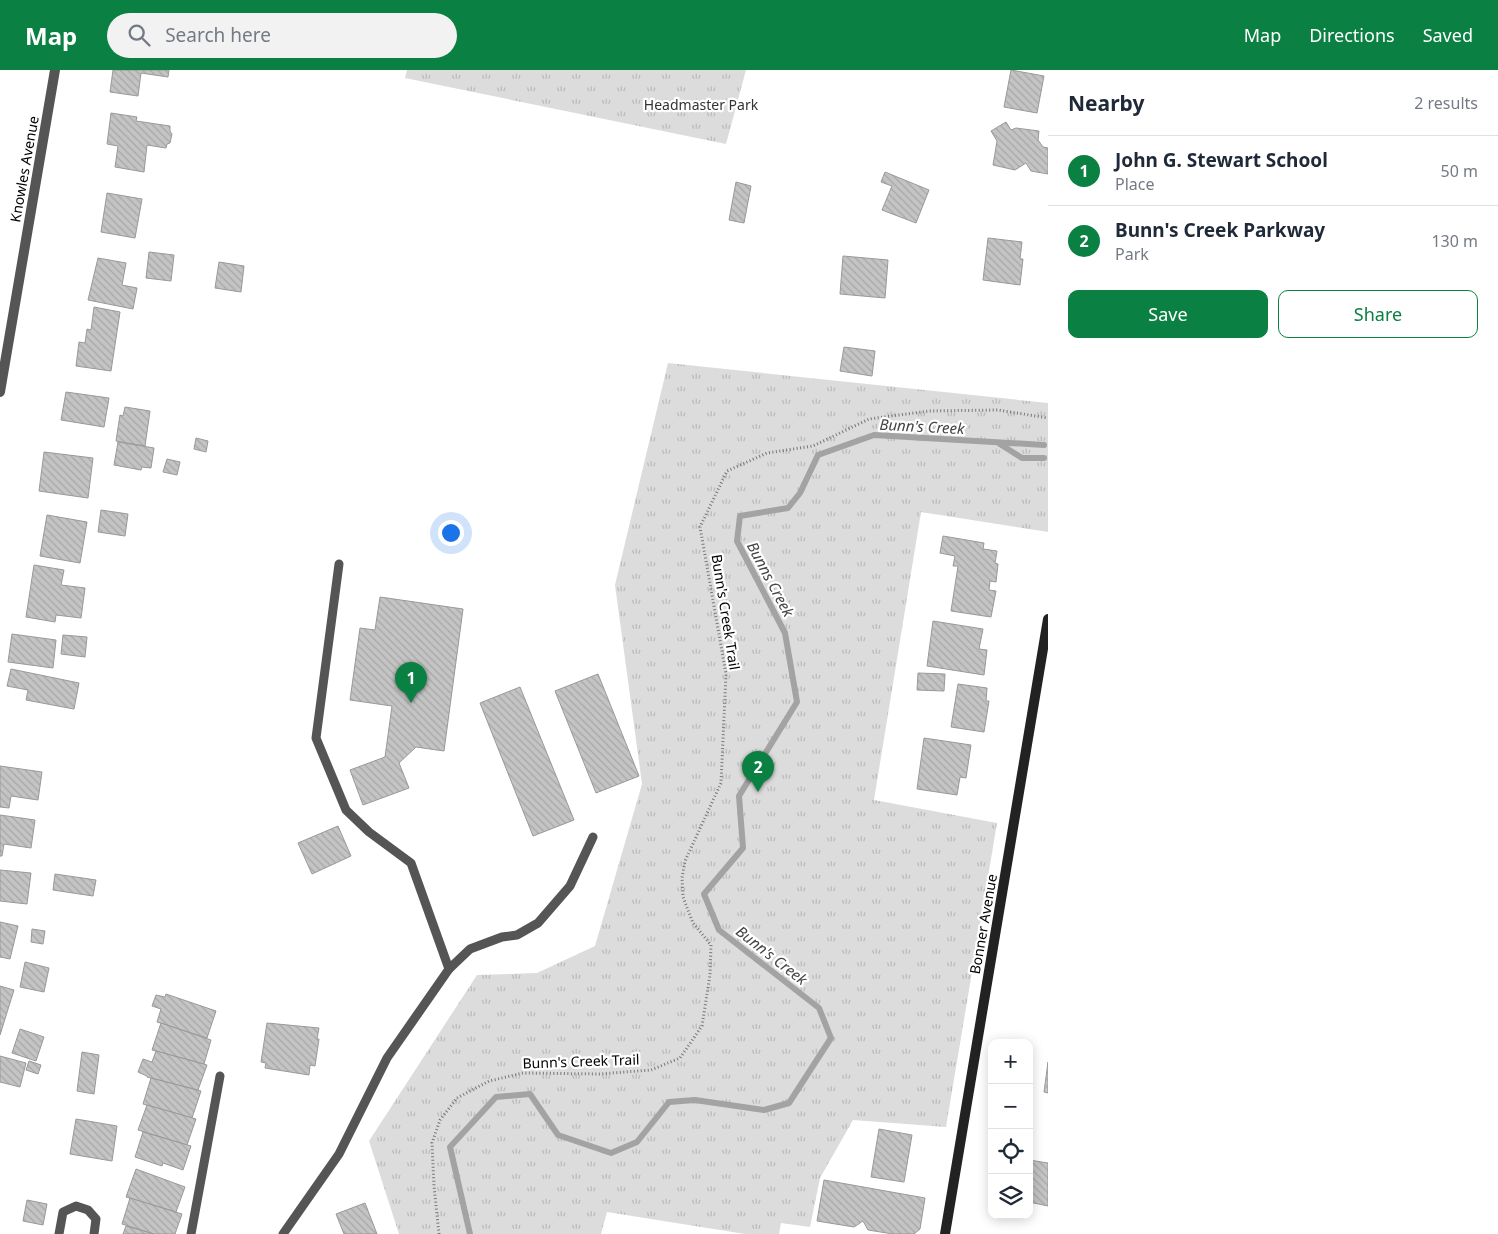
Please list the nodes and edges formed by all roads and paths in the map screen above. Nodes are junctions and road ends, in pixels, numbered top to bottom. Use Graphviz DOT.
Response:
graph roads {
  1 [pos="55,70"];
  2 [pos="0,392"];
  3 [pos="1048,418"];
  4 [pos="339,564"];
  5 [pos="1048,619"];
  6 [pos="593,837"];
  7 [pos="449,969"];
  8 [pos="220,1076"];
  9 [pos="59,1234"];
  10 [pos="94,1234"];
  11 [pos="191,1234"];
  12 [pos="284,1234"];
  13 [pos="439,1234"];
  14 [pos="945,1234"];
  1 -- 2 [label="street, Knowles Avenue"];
  3 -- 13 [label="path, Bunn's Creek Trail"];
  4 -- 7 [label="lane"];
  5 -- 14 [label="street, Bonner Avenue"];
  6 -- 7 [label="lane"];
  7 -- 12 [label="lane"];
  8 -- 11 [label="lane"];
  9 -- 10 [label="lane"];
}
